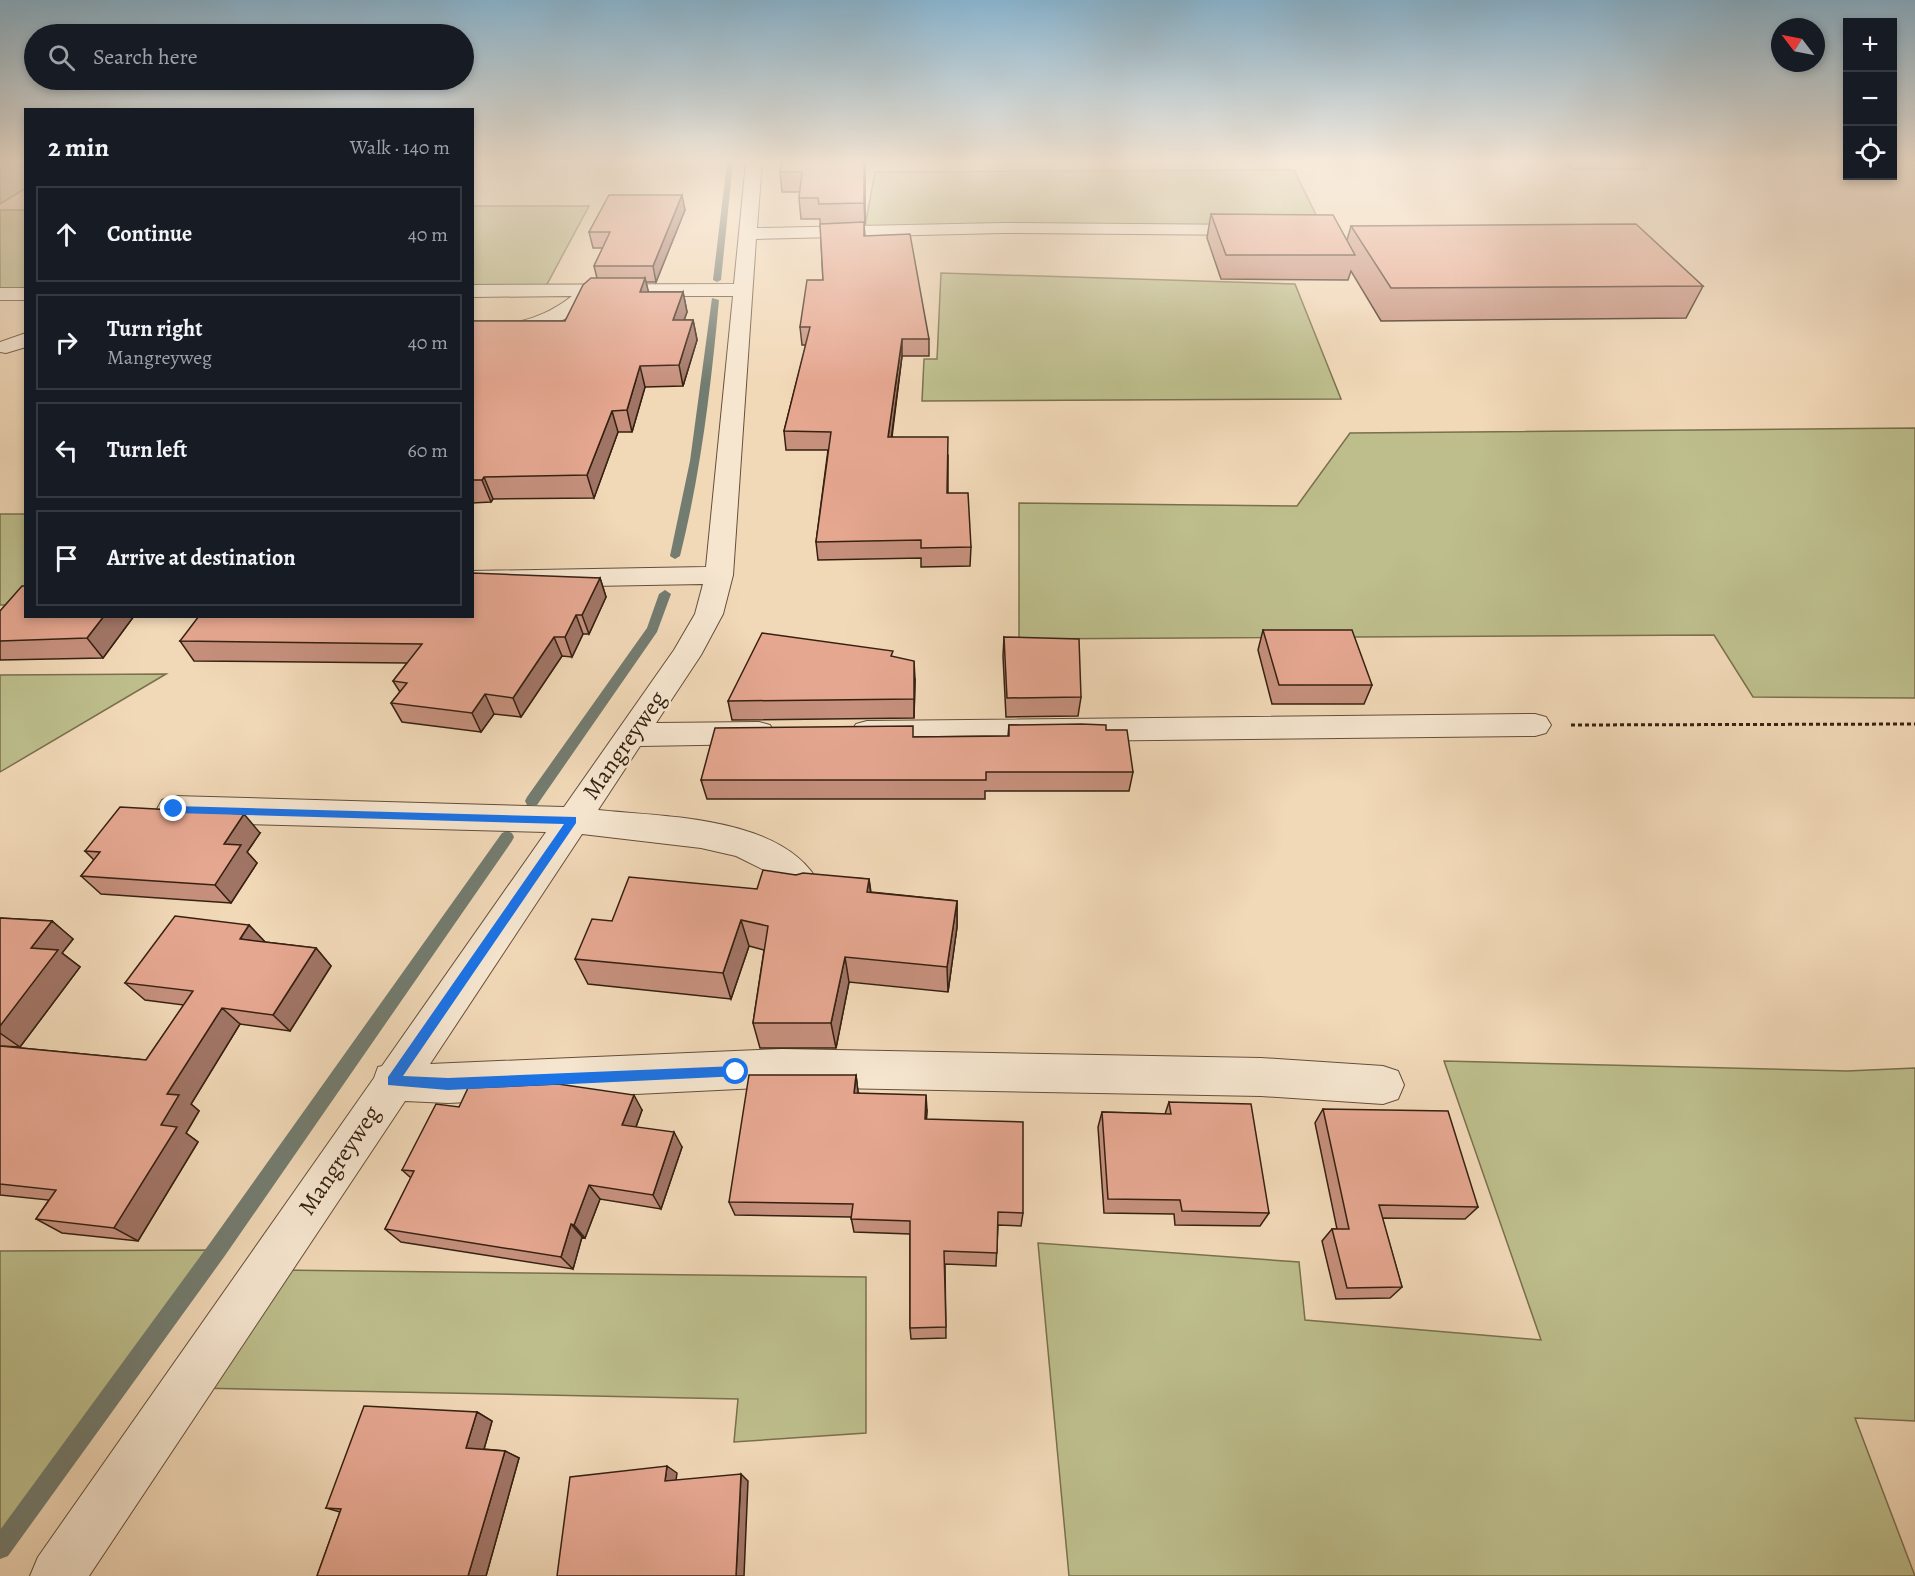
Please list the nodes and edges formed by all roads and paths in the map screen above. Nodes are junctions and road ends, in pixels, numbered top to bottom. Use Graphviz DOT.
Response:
graph roads {
  1 [pos="749,236"];
  2 [pos="744,290"];
  3 [pos="480,291"];
  4 [pos="589,291"];
  5 [pos="0,294"];
  6 [pos="24,294"];
  7 [pos="474,306"];
  8 [pos="474,330"];
  9 [pos="24,340"];
  10 [pos="6,347"];
  11 [pos="719,575"];
  12 [pos="474,580"];
  13 [pos="1915,724"];
  14 [pos="1534,725"];
  15 [pos="833,732"];
  16 [pos="786,733"];
  17 [pos="631,735"];
  18 [pos="174,809"];
  19 [pos="572,820"];
  20 [pos="802,885"];
  21 [pos="393,1081"];
  22 [pos="1383,1085"];
  23 [pos="57,1576"];
  1 -- 2 [label="street, Mangreyweg"];
  2 -- 4 [label="street"];
  2 -- 11 [label="street, Mangreyweg"];
  3 -- 4 [label="street"];
  3 -- 7 [label="street"];
  4 -- 8 [label="street"];
  5 -- 6 [label="street"];
  9 -- 10 [label="street"];
  11 -- 12 [label="street"];
  11 -- 17 [label="street, Mangreyweg"];
  13 -- 14 [label="path"];
  14 -- 15 [label="street"];
  16 -- 17 [label="street"];
  17 -- 19 [label="street, Mangreyweg"];
  18 -- 19 [label="street"];
  19 -- 20 [label="street"];
  19 -- 21 [label="street, Mangreyweg"];
  21 -- 22 [label="street"];
  21 -- 23 [label="street, Mangreyweg"];
}
